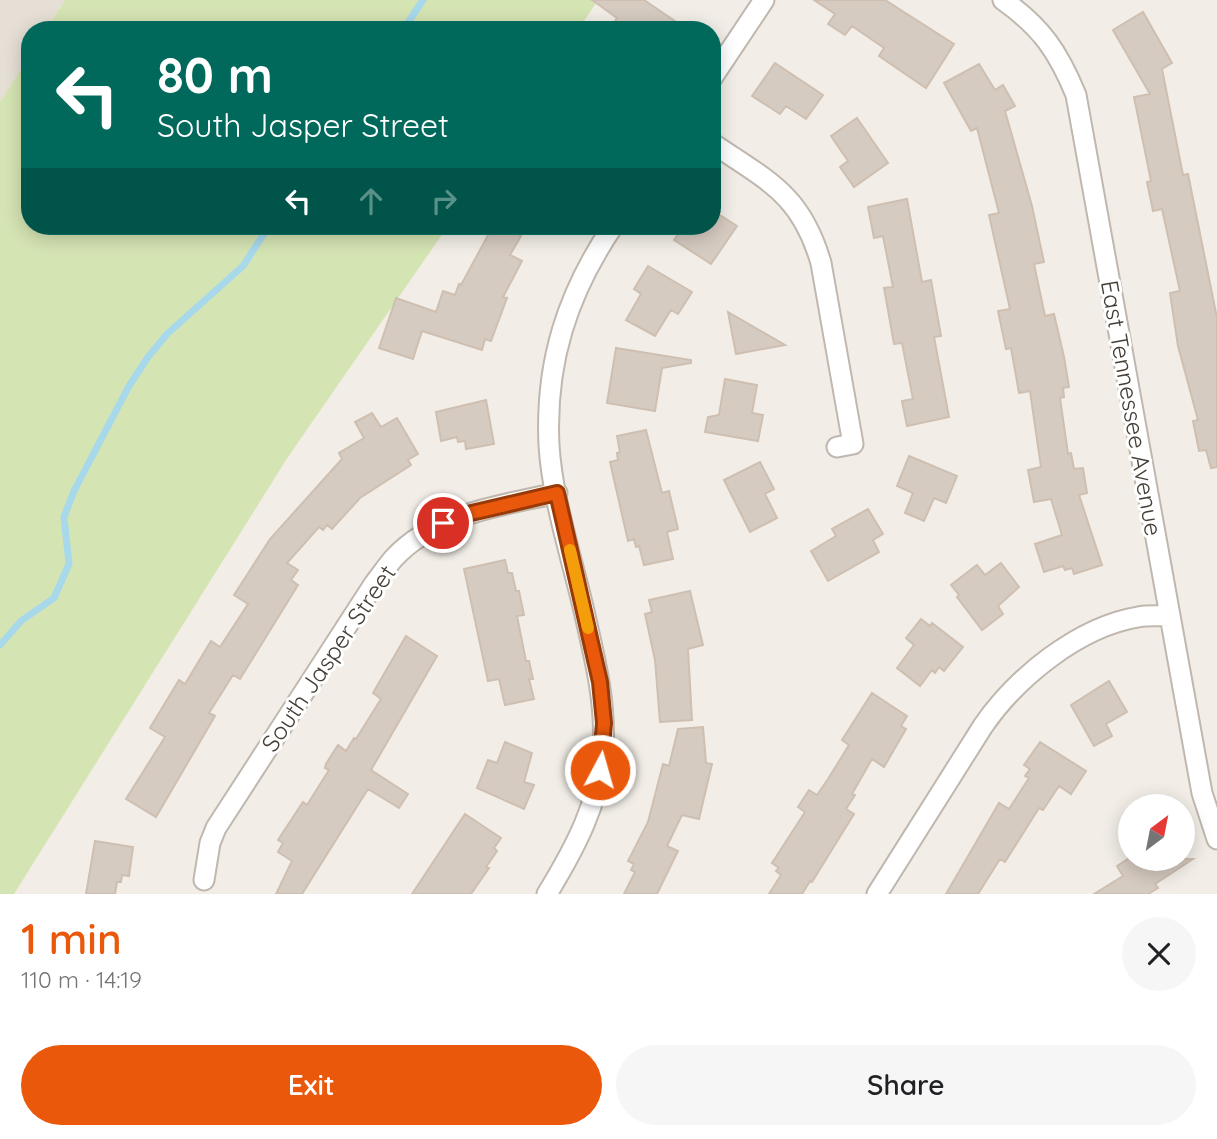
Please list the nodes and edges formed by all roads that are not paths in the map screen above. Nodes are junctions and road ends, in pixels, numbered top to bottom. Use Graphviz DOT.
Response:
graph roads {
  1 [pos="764,0"];
  2 [pos="1003,0"];
  3 [pos="721,64"];
  4 [pos="721,149"];
  5 [pos="608,235"];
  6 [pos="837,447"];
  7 [pos="557,493"];
  8 [pos="1170,616"];
  9 [pos="1217,839"];
  10 [pos="204,880"];
  11 [pos="547,894"];
  12 [pos="877,894"];
  1 -- 3 [label="street"];
  2 -- 8 [label="street, East Tennessee Avenue"];
  4 -- 6 [label="street"];
  5 -- 7 [label="street"];
  7 -- 10 [label="street, South Jasper Street"];
  7 -- 11 [label="street"];
  8 -- 9 [label="street, East Tennessee Avenue"];
  8 -- 12 [label="street"];
}
